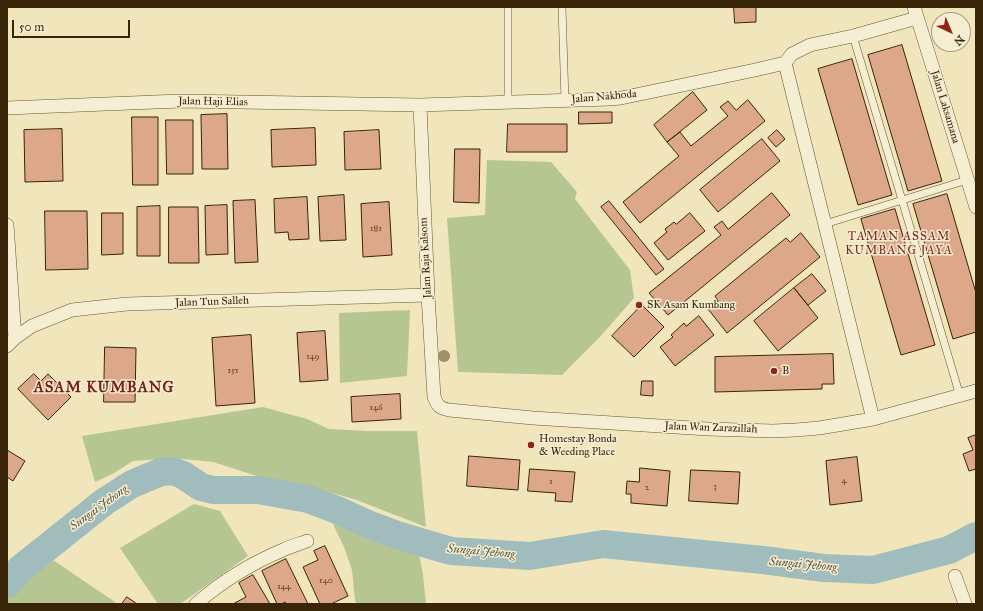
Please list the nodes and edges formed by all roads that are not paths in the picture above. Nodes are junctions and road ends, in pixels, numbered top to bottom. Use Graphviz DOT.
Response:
graph roads {
  1 [pos="508,7"];
  2 [pos="562,7"];
  3 [pos="915,12"];
  4 [pos="853,36"];
  5 [pos="785,63"];
  6 [pos="565,101"];
  7 [pos="508,102"];
  8 [pos="420,105"];
  9 [pos="7,108"];
  10 [pos="967,180"];
  11 [pos="902,200"];
  12 [pos="976,207"];
  13 [pos="825,224"];
  14 [pos="7,225"];
  15 [pos="428,295"];
  16 [pos="11,342"];
  17 [pos="976,391"];
  18 [pos="960,396"];
  19 [pos="441,409"];
  20 [pos="873,418"];
  21 [pos="307,542"];
  22 [pos="955,576"];
  23 [pos="196,604"];
  24 [pos="965,604"];
  1 -- 7 [label="lane"];
  2 -- 6 [label="lane"];
  3 -- 4 [label="street"];
  3 -- 10 [label="street, Jalan Laksamana"];
  4 -- 5 [label="street"];
  4 -- 11 [label="lane"];
  5 -- 6 [label="street, Jalan Nakhoda"];
  5 -- 13 [label="street"];
  6 -- 7 [label="street, Jalan Nakhoda"];
  7 -- 8 [label="street, Jalan Nakhoda"];
  8 -- 9 [label="street, Jalan Haji Elias"];
  8 -- 15 [label="street, Jalan Raja Kalsom"];
  10 -- 11 [label="lane"];
  10 -- 12 [label="street, Jalan Laksamana"];
  11 -- 13 [label="lane"];
  11 -- 18 [label="lane"];
  13 -- 20 [label="street"];
  14 -- 16 [label="street"];
  15 -- 16 [label="street, Jalan Tun Salleh"];
  15 -- 19 [label="street, Jalan Raja Kalsom"];
  17 -- 18 [label="street, Jalan Wan Zarazillah"];
  18 -- 20 [label="street, Jalan Wan Zarazillah"];
  19 -- 20 [label="street, Jalan Wan Zarazillah"];
  21 -- 23 [label="street"];
  22 -- 24 [label="street"];
}
